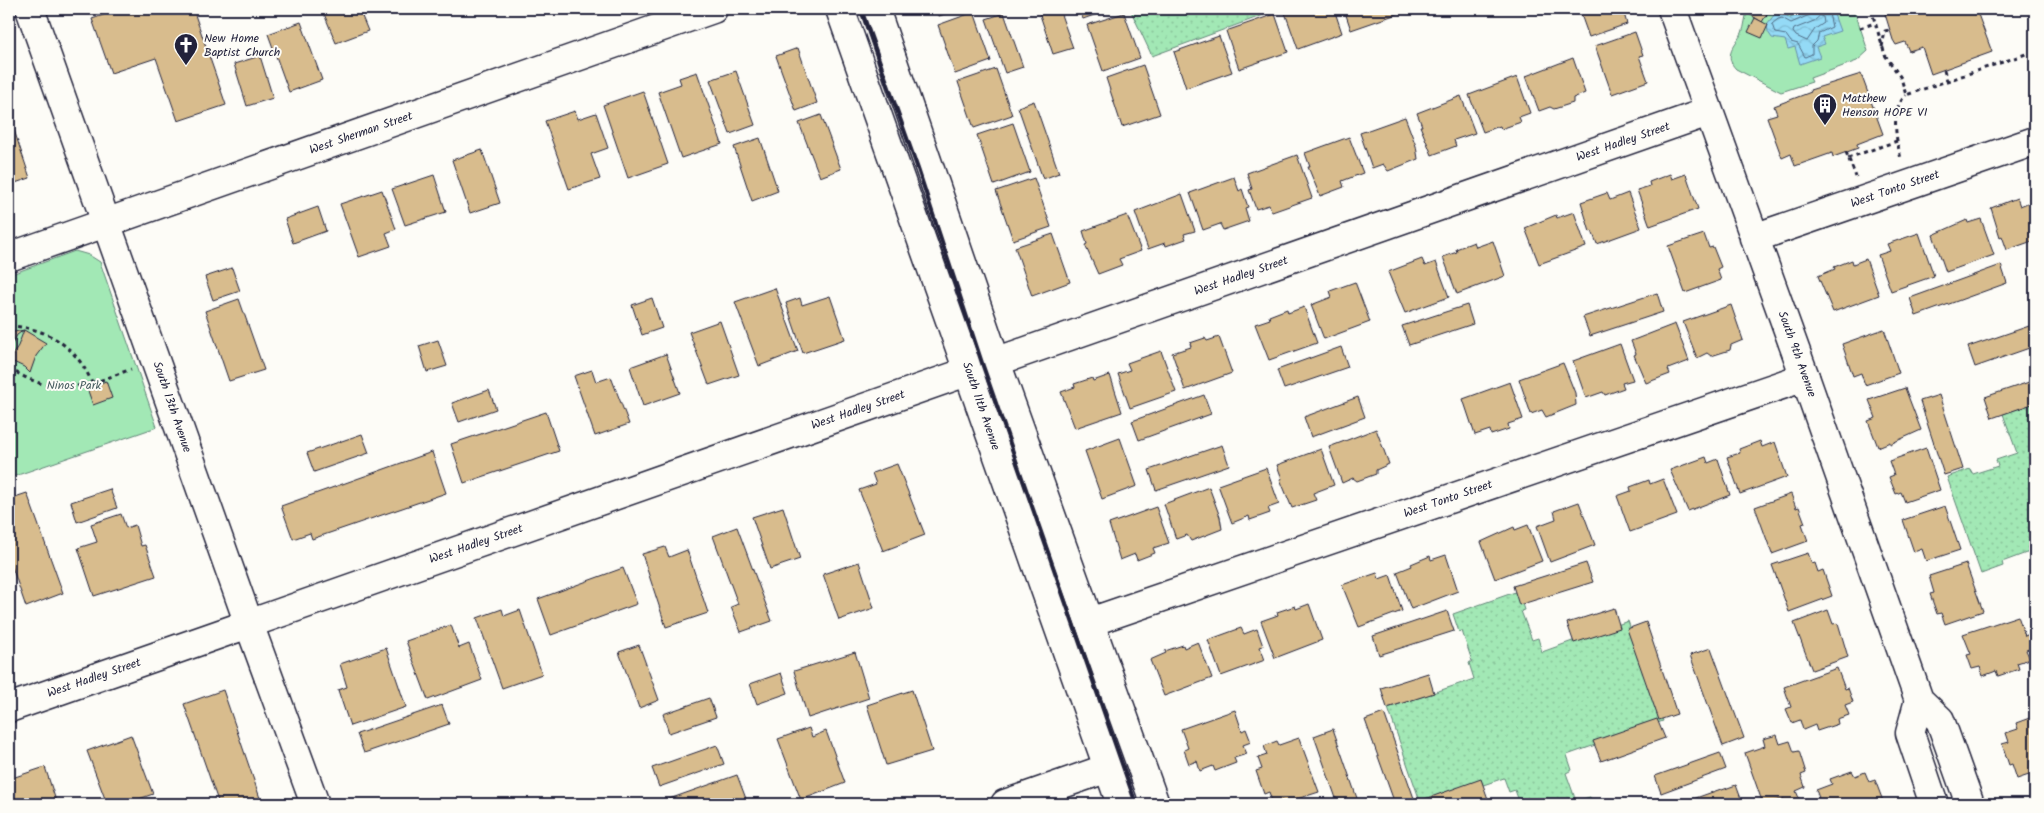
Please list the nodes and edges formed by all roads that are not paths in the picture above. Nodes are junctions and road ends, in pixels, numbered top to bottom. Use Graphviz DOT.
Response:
graph roads {
  1 [pos="30,9"];
  2 [pos="713,9"];
  3 [pos="840,9"];
  4 [pos="875,9"];
  5 [pos="1672,9"];
  6 [pos="1708,112"];
  7 [pos="2035,141"];
  8 [pos="106,222"];
  9 [pos="1754,238"];
  10 [pos="9,257"];
  11 [pos="996,362"];
  12 [pos="969,372"];
  13 [pos="1805,377"];
  14 [pos="1090,622"];
  15 [pos="249,624"];
  16 [pos="1919,700"];
  17 [pos="9,708"];
  18 [pos="1108,768"];
  19 [pos="315,804"];
  20 [pos="1005,804"];
  21 [pos="1121,804"];
  22 [pos="1155,804"];
  23 [pos="1934,804"];
  24 [pos="1970,804"];
  1 -- 8 [label="street, South 13th Avenue"];
  2 -- 8 [label="street, West Sherman Street"];
  3 -- 12 [label="street, South 11th Avenue"];
  4 -- 11 [label="street"];
  5 -- 6 [label="street, South 9th Avenue"];
  6 -- 9 [label="street, South 9th Avenue"];
  6 -- 11 [label="street, West Hadley Street"];
  7 -- 9 [label="street, West Tonto Street"];
  8 -- 10 [label="street, West Sherman Street"];
  8 -- 15 [label="street, South 13th Avenue"];
  9 -- 13 [label="street, South 9th Avenue"];
  11 -- 12 [label="street, West Hadley Street"];
  11 -- 14 [label="street"];
  12 -- 15 [label="street, West Hadley Street"];
  12 -- 18 [label="street, South 11th Avenue"];
  13 -- 14 [label="street, West Tonto Street"];
  13 -- 16 [label="street, South 9th Avenue"];
  14 -- 22 [label="street"];
  15 -- 17 [label="street, West Hadley Street"];
  15 -- 19 [label="street, South 13th Avenue"];
  16 -- 23 [label="street"];
  16 -- 24 [label="street, South 9th Avenue"];
  18 -- 20 [label="street"];
  18 -- 21 [label="street, South 11th Avenue"];
}
